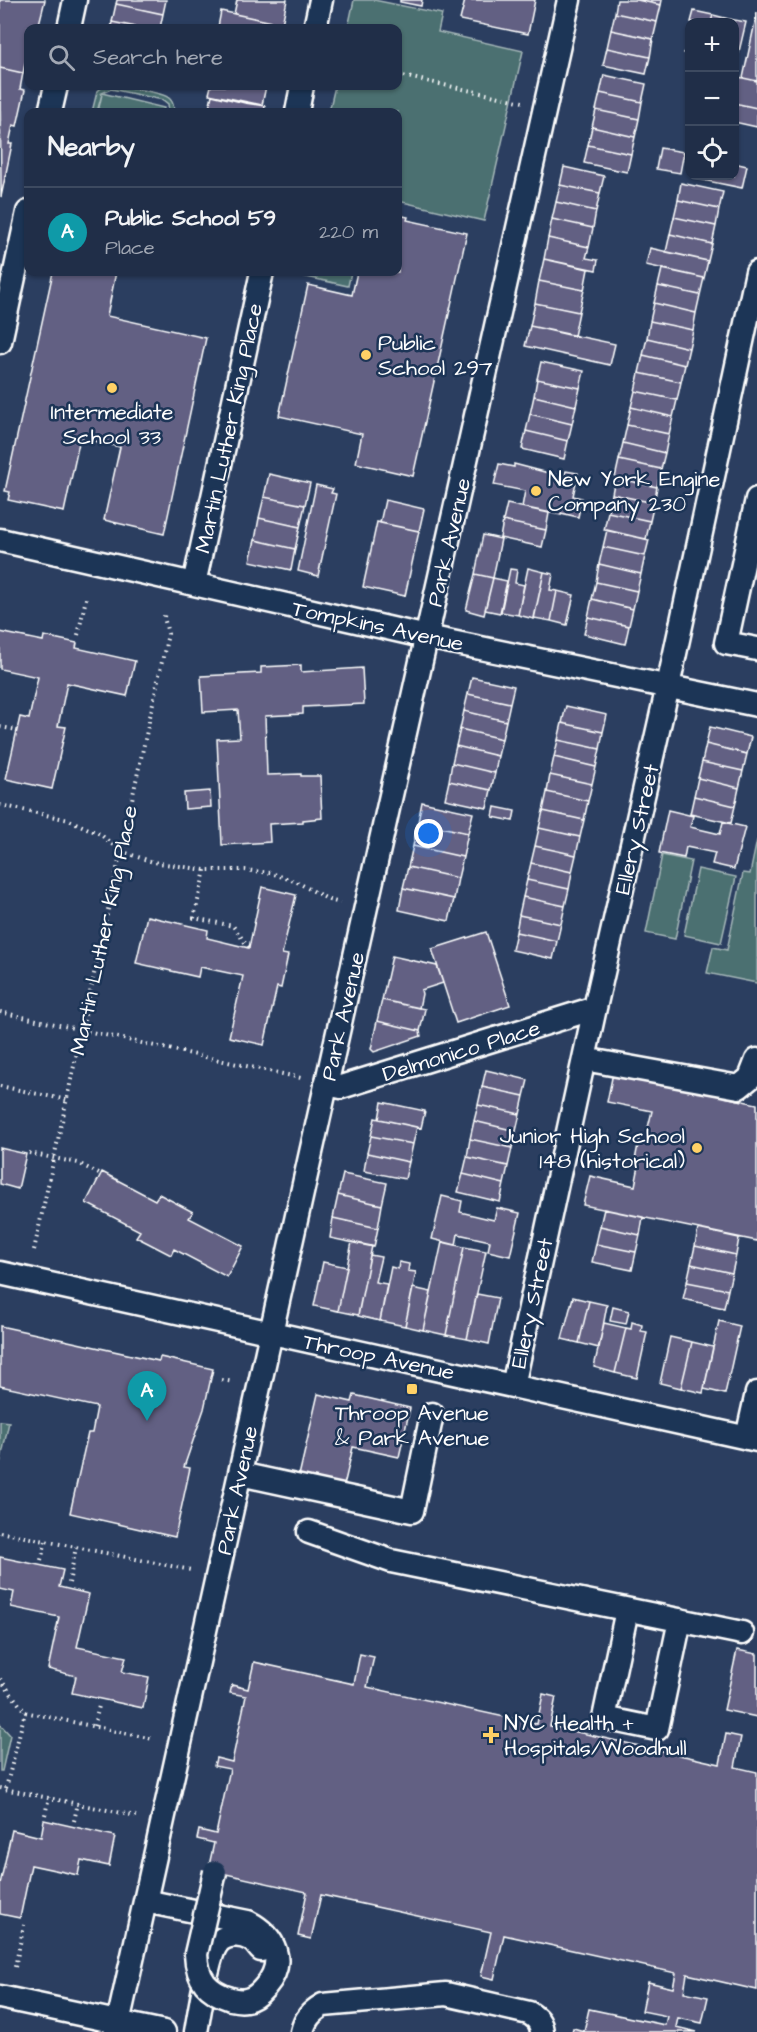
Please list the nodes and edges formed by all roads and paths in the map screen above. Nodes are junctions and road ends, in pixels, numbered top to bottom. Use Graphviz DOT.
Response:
graph roads {
  1 [pos="75,0"];
  2 [pos="321,0"];
  3 [pos="569,0"];
  4 [pos="70,24"];
  5 [pos="316,24"];
  6 [pos="402,76"];
  7 [pos="55,90"];
  8 [pos="301,90"];
  9 [pos="523,102"];
  10 [pos="51,108"];
  11 [pos="298,108"];
  12 [pos="24,231"];
  13 [pos="757,272"];
  14 [pos="261,276"];
  15 [pos="0,342"];
  16 [pos="757,499"];
  17 [pos="0,540"];
  18 [pos="194,584"];
  19 [pos="87,594"];
  20 [pos="165,611"];
  21 [pos="78,635"];
  22 [pos="427,637"];
  23 [pos="757,649"];
  24 [pos="668,686"];
  25 [pos="757,705"];
  26 [pos="0,727"];
  27 [pos="17,730"];
  28 [pos="0,805"];
  29 [pos="120,851"];
  30 [pos="205,870"];
  31 [pos="340,903"];
  32 [pos="249,948"];
  33 [pos="595,1008"];
  34 [pos="0,1012"];
  35 [pos="82,1030"];
  36 [pos="584,1059"];
  37 [pos="757,1060"];
  38 [pos="301,1078"];
  39 [pos="326,1084"];
  40 [pos="0,1086"];
  41 [pos="67,1100"];
  42 [pos="29,1153"];
  43 [pos="54,1158"];
  44 [pos="101,1175"];
  45 [pos="34,1250"];
  46 [pos="0,1273"];
  47 [pos="271,1332"];
  48 [pos="222,1380"];
  49 [pos="233,1382"];
  50 [pos="513,1386"];
  51 [pos="757,1394"];
  52 [pos="432,1414"];
  53 [pos="752,1439"];
  54 [pos="240,1473"];
  55 [pos="0,1532"];
  56 [pos="309,1532"];
  57 [pos="46,1541"];
  58 [pos="76,1547"];
  59 [pos="41,1560"];
  60 [pos="191,1570"];
  61 [pos="69,1583"];
  62 [pos="627,1610"];
  63 [pos="680,1620"];
  64 [pos="742,1633"];
  65 [pos="0,1679"];
  66 [pos="99,1706"];
  67 [pos="25,1712"];
  68 [pos="94,1726"];
  69 [pos="153,1738"];
  70 [pos="0,1788"];
  71 [pos="6,1788"];
  72 [pos="49,1797"];
  73 [pos="78,1803"];
  74 [pos="45,1815"];
  75 [pos="136,1816"];
  76 [pos="74,1821"];
  77 [pos="222,1873"];
  78 [pos="145,1901"];
  79 [pos="24,1925"];
  80 [pos="15,1967"];
  81 [pos="232,1993"];
  82 [pos="0,1997"];
  83 [pos="117,2027"];
  84 [pos="164,2032"];
  85 [pos="196,2032"];
  86 [pos="302,2032"];
  87 [pos="542,2032"];
  1 -- 4 [label="street"];
  2 -- 5 [label="street"];
  3 -- 22 [label="street, Park Avenue"];
  6 -- 9 [label="path"];
  7 -- 10 [label="street"];
  8 -- 11 [label="street"];
  12 -- 15 [label="street"];
  13 -- 24 [label="street, Ellery Street"];
  14 -- 18 [label="street, Martin Luther King Place"];
  16 -- 23 [label="street"];
  17 -- 18 [label="street, Tompkins Avenue"];
  18 -- 22 [label="street, Tompkins Avenue"];
  19 -- 21 [label="path"];
  20 -- 29 [label="path, Martin Luther King Place"];
  22 -- 24 [label="street, Tompkins Avenue"];
  22 -- 39 [label="street, Park Avenue"];
  24 -- 25 [label="street, Tompkins Avenue"];
  24 -- 33 [label="street, Ellery Street"];
  26 -- 27 [label="path"];
  28 -- 29 [label="path"];
  29 -- 30 [label="path"];
  29 -- 35 [label="path, Martin Luther King Place"];
  30 -- 31 [label="path"];
  30 -- 32 [label="path"];
  33 -- 36 [label="street, Ellery Street"];
  33 -- 39 [label="street, Delmonico Place"];
  34 -- 35 [label="path"];
  35 -- 38 [label="path"];
  35 -- 41 [label="path, Martin Luther King Place"];
  36 -- 37 [label="street"];
  36 -- 50 [label="street, Ellery Street"];
  39 -- 47 [label="street, Park Avenue"];
  40 -- 41 [label="path"];
  41 -- 43 [label="path, Martin Luther King Place"];
  42 -- 43 [label="path"];
  43 -- 44 [label="path"];
  43 -- 45 [label="path, Martin Luther King Place"];
  46 -- 47 [label="street, Throop Avenue"];
  47 -- 50 [label="street, Throop Avenue"];
  47 -- 54 [label="street, Park Avenue"];
  48 -- 49 [label="path"];
  50 -- 53 [label="street, Throop Avenue"];
  51 -- 53 [label="street"];
  52 -- 54 [label="street"];
  54 -- 78 [label="street, Park Avenue"];
  55 -- 57 [label="path"];
  56 -- 62 [label="street"];
  57 -- 58 [label="path"];
  57 -- 59 [label="path"];
  58 -- 60 [label="path"];
  58 -- 61 [label="path"];
  62 -- 63 [label="street"];
  62 -- 63 [label="street"];
  63 -- 64 [label="street"];
  65 -- 67 [label="path"];
  66 -- 68 [label="path"];
  67 -- 68 [label="path"];
  67 -- 71 [label="path"];
  68 -- 69 [label="path"];
  70 -- 71 [label="path"];
  71 -- 72 [label="path"];
  72 -- 73 [label="path"];
  72 -- 74 [label="path"];
  73 -- 75 [label="path"];
  73 -- 76 [label="path"];
  77 -- 81 [label="street, bridge"];
  78 -- 81 [label="street"];
  78 -- 83 [label="street, Park Avenue"];
  79 -- 80 [label="path"];
  81 -- 85 [label="street"];
  82 -- 83 [label="street"];
  83 -- 84 [label="street"];
  86 -- 87 [label="street"];
}
